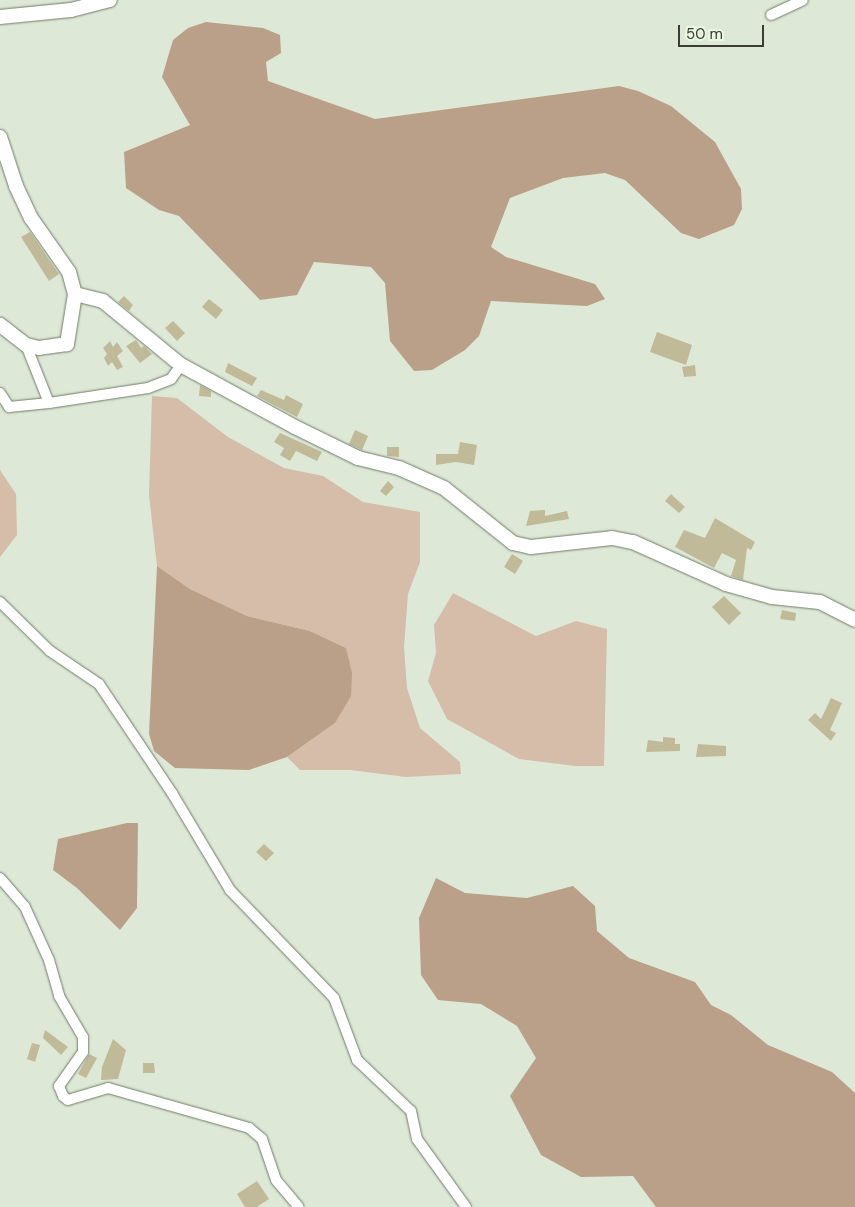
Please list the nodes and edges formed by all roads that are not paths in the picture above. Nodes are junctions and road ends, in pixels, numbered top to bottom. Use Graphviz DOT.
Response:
graph roads {
  1 [pos="110,0"];
  2 [pos="803,0"];
  3 [pos="771,15"];
  4 [pos="0,17"];
  5 [pos="0,136"];
  6 [pos="75,294"];
  7 [pos="0,326"];
  8 [pos="26,345"];
  9 [pos="181,365"];
  10 [pos="0,392"];
  11 [pos="49,403"];
  12 [pos="0,602"];
  13 [pos="855,620"];
  14 [pos="0,878"];
  15 [pos="299,1207"];
  16 [pos="466,1207"];
  1 -- 4 [label="main road"];
  2 -- 3 [label="street"];
  5 -- 6 [label="main road"];
  6 -- 8 [label="main road"];
  6 -- 9 [label="main road"];
  7 -- 8 [label="main road"];
  8 -- 11 [label="street"];
  9 -- 11 [label="street"];
  9 -- 13 [label="main road"];
  10 -- 11 [label="street"];
  12 -- 16 [label="street"];
  14 -- 15 [label="street"];
}
